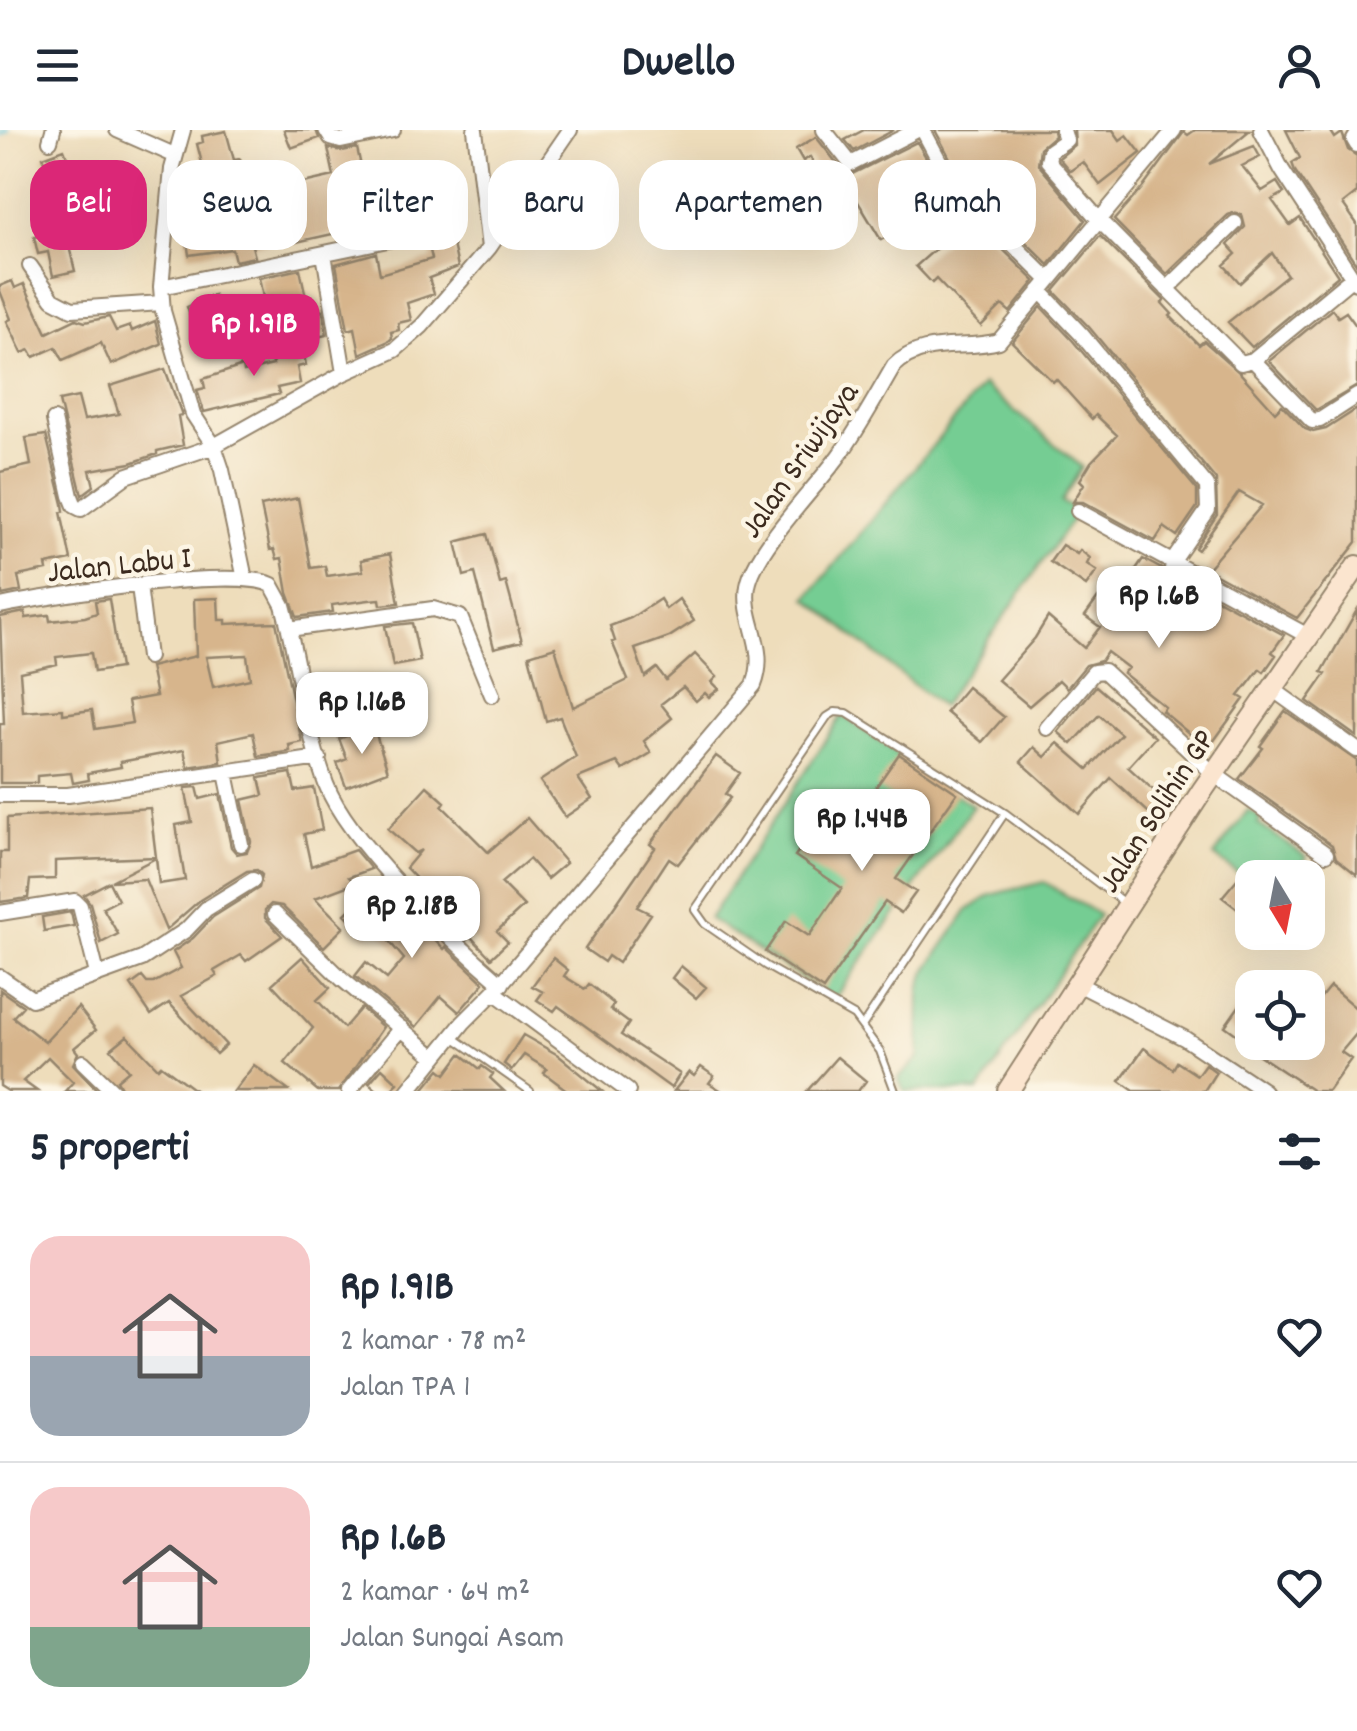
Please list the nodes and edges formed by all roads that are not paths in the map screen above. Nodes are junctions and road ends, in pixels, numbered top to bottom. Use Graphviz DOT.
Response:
graph roads {
  1 [pos="117,130"];
  2 [pos="326,130"];
  3 [pos="389,130"];
  4 [pos="475,130"];
  5 [pos="570,130"];
  6 [pos="824,130"];
  7 [pos="920,130"];
  8 [pos="1063,130"];
  9 [pos="1174,130"];
  10 [pos="1262,130"];
  11 [pos="182,131"];
  12 [pos="142,134"];
  13 [pos="1357,135"];
  14 [pos="1357,145"];
  15 [pos="174,155"];
  16 [pos="549,160"];
  17 [pos="1099,220"];
  18 [pos="1235,223"];
  19 [pos="488,240"];
  20 [pos="488,249"];
  21 [pos="343,250"];
  22 [pos="324,254"];
  23 [pos="30,266"];
  24 [pos="1354,281"];
  25 [pos="1044,285"];
  26 [pos="1167,290"];
  27 [pos="162,295"];
  28 [pos="1253,360"];
  29 [pos="344,373"];
  30 [pos="1357,396"];
  31 [pos="54,420"];
  32 [pos="214,446"];
  33 [pos="1078,511"];
  34 [pos="1171,564"];
  35 [pos="245,579"];
  36 [pos="1353,579"];
  37 [pos="139,586"];
  38 [pos="0,606"];
  39 [pos="290,629"];
  40 [pos="1308,636"];
  41 [pos="148,658"];
  42 [pos="1271,688"];
  43 [pos="492,695"];
  44 [pos="1047,728"];
  45 [pos="1357,750"];
  46 [pos="319,758"];
  47 [pos="226,773"];
  48 [pos="1214,774"];
  49 [pos="0,795"];
  50 [pos="1005,813"];
  51 [pos="240,844"];
  52 [pos="1326,854"];
  53 [pos="254,880"];
  54 [pos="1128,906"];
  55 [pos="0,912"];
  56 [pos="274,914"];
  57 [pos="97,974"];
  58 [pos="0,977"];
  59 [pos="1078,984"];
  60 [pos="498,988"];
  61 [pos="863,1025"];
  62 [pos="400,1028"];
  63 [pos="452,1036"];
  64 [pos="435,1057"];
  65 [pos="83,1062"];
  66 [pos="412,1090"];
  67 [pos="112,1091"];
  68 [pos="348,1091"];
  69 [pos="530,1091"];
  70 [pos="628,1091"];
  71 [pos="895,1091"];
  72 [pos="1008,1091"];
  73 [pos="1264,1091"];
  1 -- 12 [label="street"];
  2 -- 3 [label="street"];
  4 -- 19 [label="street"];
  5 -- 16 [label="street"];
  6 -- 7 [label="street"];
  7 -- 25 [label="street"];
  8 -- 17 [label="street"];
  9 -- 17 [label="street, Jalan Sriwijaya"];
  10 -- 24 [label="street"];
  11 -- 15 [label="street"];
  12 -- 15 [label="street"];
  13 -- 14 [label="street"];
  15 -- 27 [label="street"];
  17 -- 25 [label="street, Jalan Sriwijaya"];
  17 -- 26 [label="street"];
  18 -- 26 [label="street"];
  20 -- 29 [label="street"];
  21 -- 22 [label="street"];
  22 -- 27 [label="street"];
  22 -- 29 [label="street"];
  23 -- 27 [label="street"];
  24 -- 28 [label="street"];
  25 -- 34 [label="street"];
  25 -- 60 [label="street, Jalan Sriwijaya"];
  26 -- 28 [label="street"];
  27 -- 32 [label="street"];
  28 -- 30 [label="street"];
  29 -- 32 [label="street"];
  31 -- 32 [label="street"];
  32 -- 35 [label="street"];
  33 -- 34 [label="street"];
  34 -- 40 [label="street"];
  35 -- 37 [label="street, Jalan Labu I"];
  35 -- 39 [label="street"];
  36 -- 40 [label="main road, Jalan Solihin GP"];
  37 -- 38 [label="street, Jalan Labu I"];
  37 -- 41 [label="street"];
  39 -- 43 [label="street"];
  39 -- 46 [label="street"];
  40 -- 42 [label="main road, Jalan Solihin GP"];
  42 -- 45 [label="street"];
  42 -- 48 [label="main road, Jalan Solihin GP"];
  44 -- 48 [label="street"];
  46 -- 47 [label="street"];
  46 -- 60 [label="street"];
  47 -- 49 [label="street"];
  47 -- 51 [label="street"];
  48 -- 52 [label="street"];
  48 -- 54 [label="main road, Jalan Solihin GP"];
  50 -- 54 [label="lane"];
  50 -- 61 [label="lane"];
  50 -- 61 [label="lane"];
  53 -- 57 [label="street"];
  54 -- 59 [label="main road, Jalan Solihin GP"];
  55 -- 57 [label="street"];
  56 -- 62 [label="street"];
  57 -- 58 [label="street"];
  59 -- 72 [label="main road, Jalan Solihin GP"];
  59 -- 73 [label="street"];
  60 -- 63 [label="street, Jalan Sriwijaya"];
  60 -- 70 [label="street"];
  61 -- 71 [label="lane"];
  62 -- 64 [label="street"];
  62 -- 68 [label="street"];
  63 -- 64 [label="street, Jalan Sriwijaya"];
  63 -- 69 [label="lane"];
  64 -- 66 [label="street, Jalan Sriwijaya"];
  65 -- 67 [label="street"];
}
